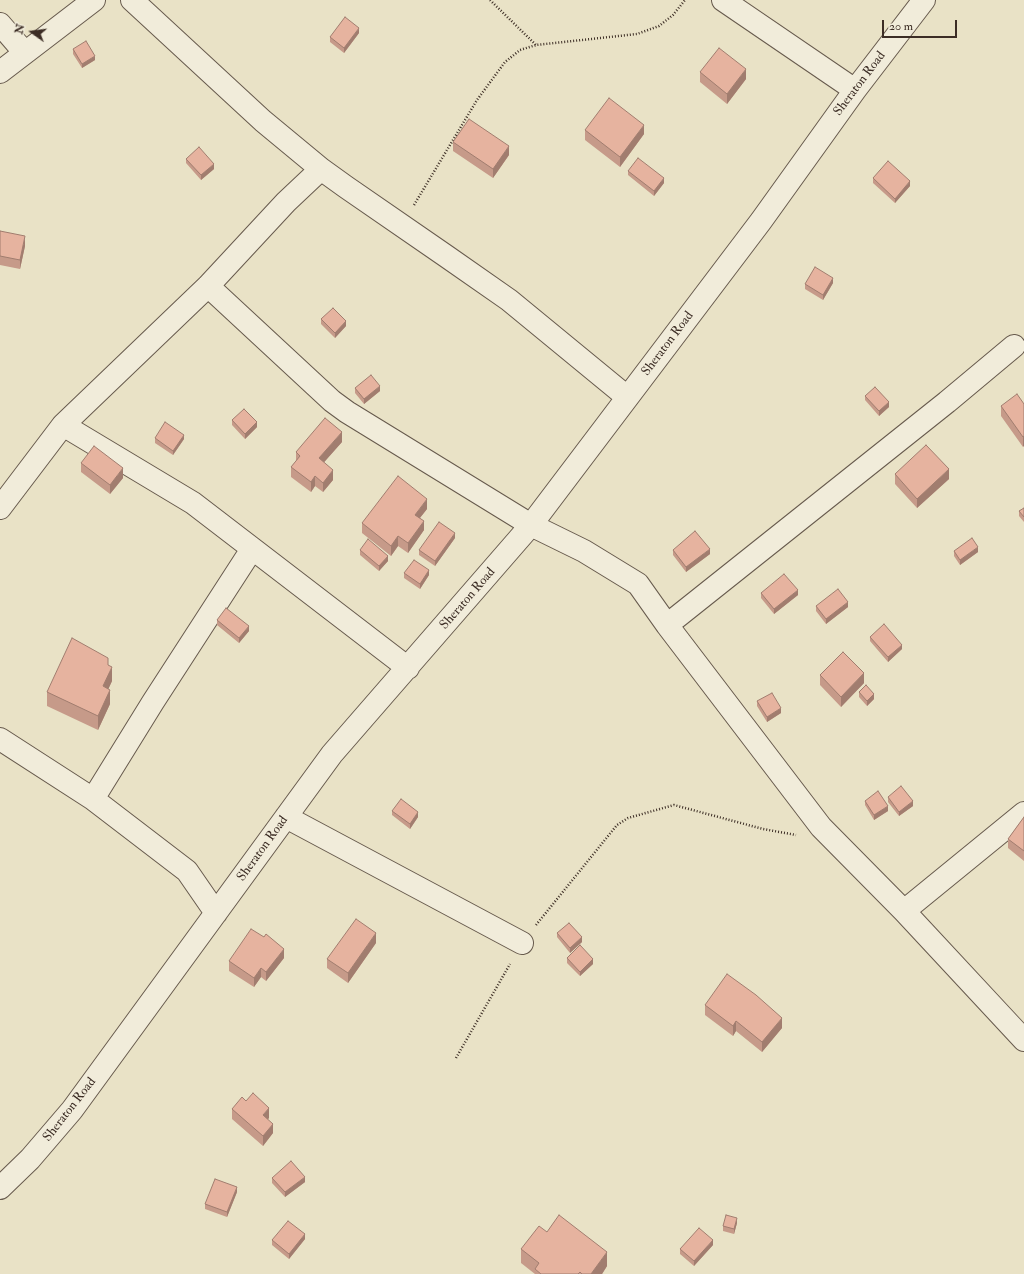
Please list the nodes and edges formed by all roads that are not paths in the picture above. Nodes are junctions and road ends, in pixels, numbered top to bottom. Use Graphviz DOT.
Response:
graph roads {
  1 [pos="94,0"];
  2 [pos="132,0"];
  3 [pos="723,0"];
  4 [pos="924,0"];
  5 [pos="0,24"];
  6 [pos="24,53"];
  7 [pos="0,72"];
  8 [pos="855,90"];
  9 [pos="321,168"];
  10 [pos="208,286"];
  11 [pos="1014,346"];
  12 [pos="627,397"];
  13 [pos="64,425"];
  14 [pos="0,508"];
  15 [pos="531,526"];
  16 [pos="252,549"];
  17 [pos="667,625"];
  18 [pos="408,668"];
  19 [pos="0,739"];
  20 [pos="92,799"];
  21 [pos="1024,814"];
  22 [pos="286,818"];
  23 [pos="904,911"];
  24 [pos="216,912"];
  25 [pos="522,943"];
  26 [pos="1024,1040"];
  27 [pos="0,1188"];
  1 -- 6 [label="street"];
  2 -- 9 [label="street"];
  3 -- 8 [label="street"];
  4 -- 8 [label="street, Sheraton Road"];
  5 -- 6 [label="street"];
  6 -- 7 [label="street"];
  8 -- 12 [label="street, Sheraton Road"];
  9 -- 10 [label="street"];
  9 -- 12 [label="street"];
  10 -- 13 [label="street"];
  10 -- 15 [label="street"];
  11 -- 17 [label="street"];
  12 -- 15 [label="street, Sheraton Road"];
  13 -- 14 [label="street"];
  13 -- 16 [label="street"];
  15 -- 17 [label="street"];
  15 -- 18 [label="street, Sheraton Road"];
  16 -- 18 [label="street"];
  16 -- 20 [label="street"];
  17 -- 23 [label="street"];
  18 -- 22 [label="street, Sheraton Road"];
  19 -- 20 [label="street"];
  20 -- 24 [label="street"];
  21 -- 23 [label="street"];
  22 -- 24 [label="street, Sheraton Road"];
  22 -- 25 [label="street"];
  23 -- 26 [label="street"];
  24 -- 27 [label="street, Sheraton Road"];
}
